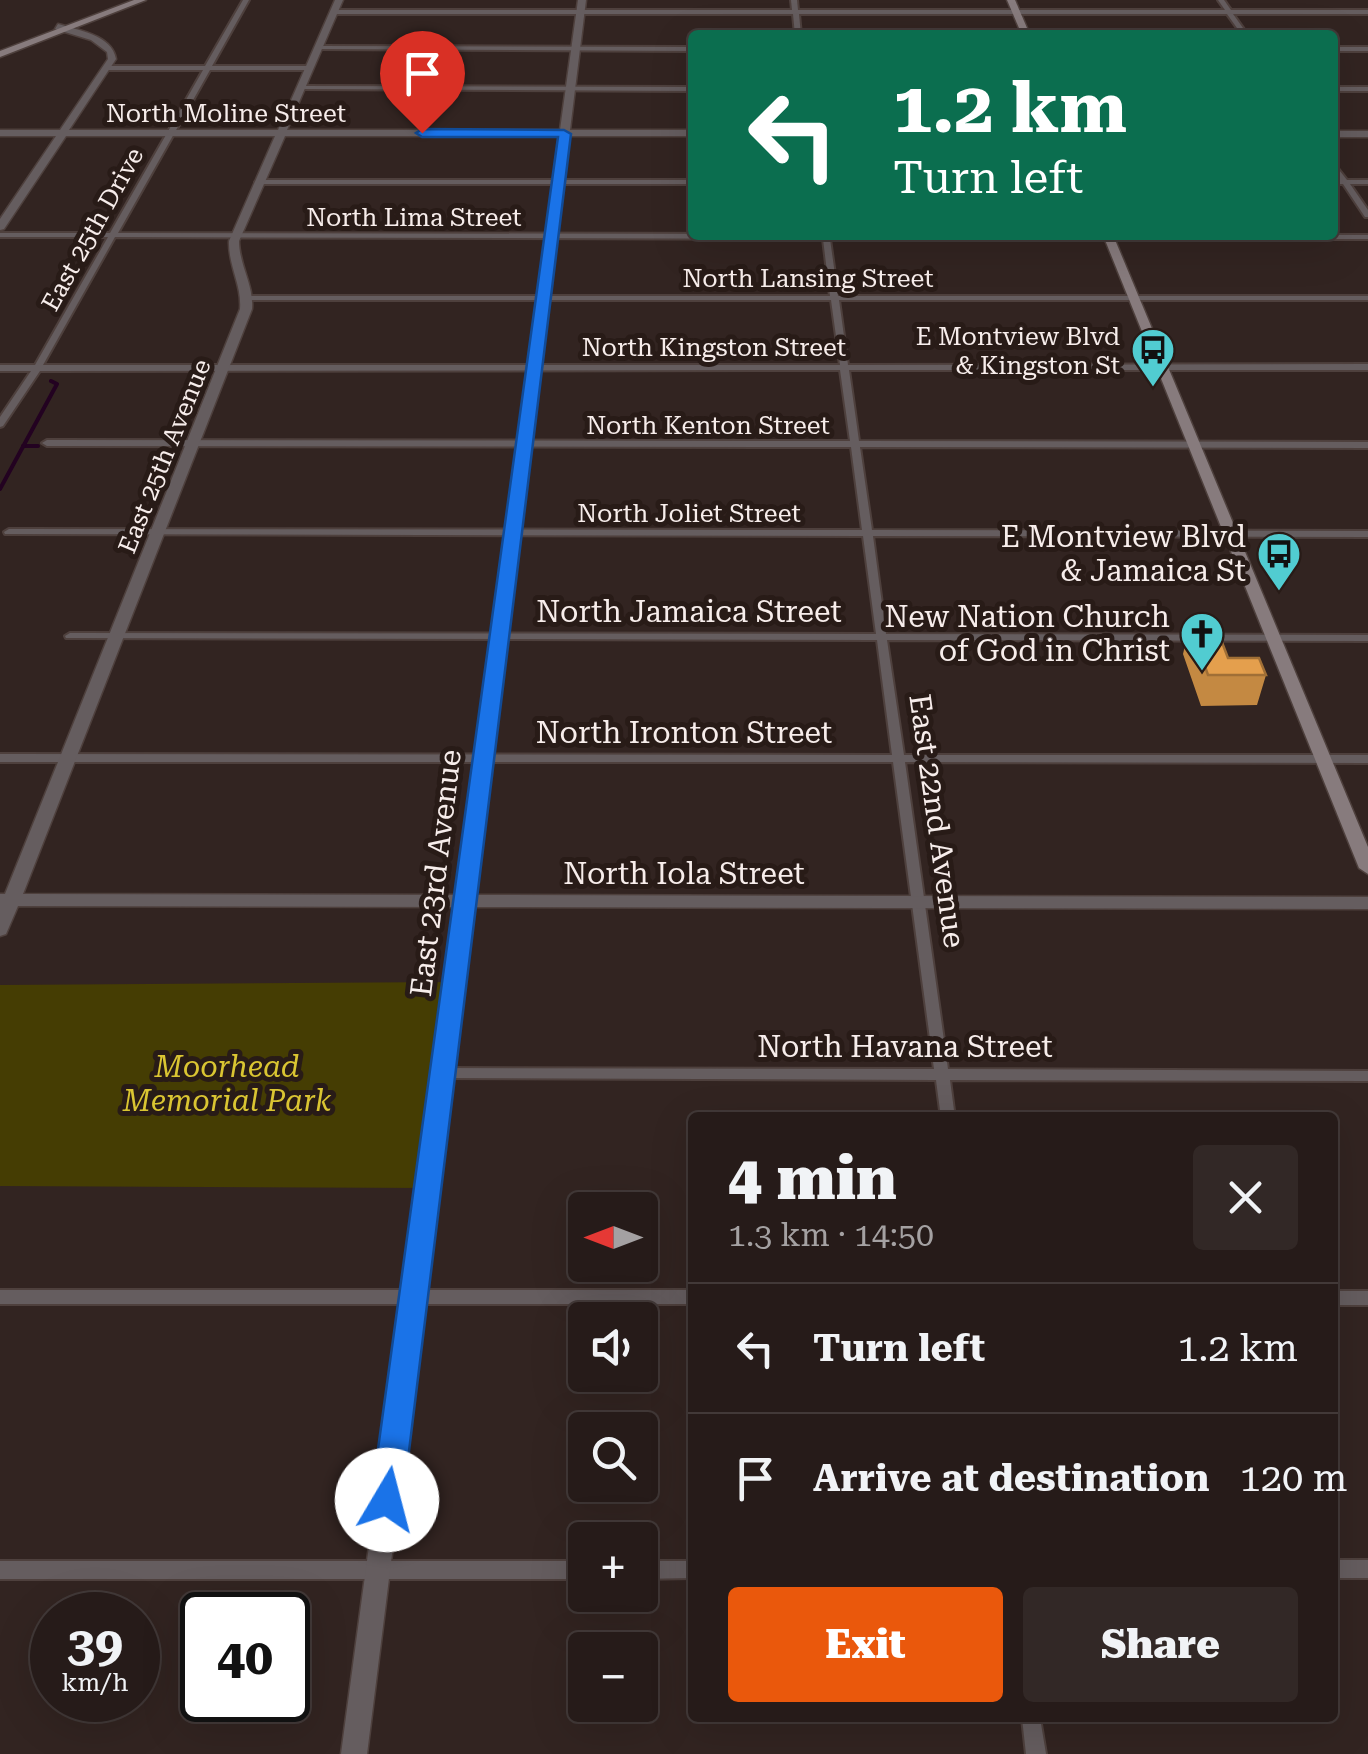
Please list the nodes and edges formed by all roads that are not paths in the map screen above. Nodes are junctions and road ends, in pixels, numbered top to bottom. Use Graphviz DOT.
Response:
graph roads {
  1 [pos="126,0"];
  2 [pos="142,0"];
  3 [pos="246,0"];
  4 [pos="339,0"];
  5 [pos="794,0"];
  6 [pos="1011,0"];
  7 [pos="1221,0"];
  8 [pos="581,6"];
  9 [pos="334,12"];
  10 [pos="795,12"];
  11 [pos="1016,12"];
  12 [pos="1230,12"];
  13 [pos="1368,12"];
  14 [pos="58,26"];
  15 [pos="69,30"];
  16 [pos="797,30"];
  17 [pos="1024,30"];
  18 [pos="1242,30"];
  19 [pos="318,48"];
  20 [pos="576,48"];
  21 [pos="688,49"];
  22 [pos="1338,49"];
  23 [pos="1368,49"];
  24 [pos="0,51"];
  25 [pos="108,68"];
  26 [pos="206,68"];
  27 [pos="309,68"];
  28 [pos="300,88"];
  29 [pos="570,89"];
  30 [pos="688,89"];
  31 [pos="1338,90"];
  32 [pos="1368,90"];
  33 [pos="0,132"];
  34 [pos="64,133"];
  35 [pos="169,133"];
  36 [pos="280,133"];
  37 [pos="564,134"];
  38 [pos="688,134"];
  39 [pos="1338,134"];
  40 [pos="1368,134"];
  41 [pos="1338,171"];
  42 [pos="258,182"];
  43 [pos="558,182"];
  44 [pos="688,182"];
  45 [pos="1338,182"];
  46 [pos="1346,182"];
  47 [pos="1368,182"];
  48 [pos="1368,215"];
  49 [pos="0,227"];
  50 [pos="0,236"];
  51 [pos="111,236"];
  52 [pos="235,236"];
  53 [pos="551,237"];
  54 [pos="688,237"];
  55 [pos="1338,237"];
  56 [pos="1368,237"];
  57 [pos="827,240"];
  58 [pos="1111,240"];
  59 [pos="248,298"];
  60 [pos="543,298"];
  61 [pos="834,298"];
  62 [pos="1134,298"];
  63 [pos="1368,298"];
  64 [pos="38,367"];
  65 [pos="224,367"];
  66 [pos="534,367"];
  67 [pos="844,367"];
  68 [pos="1162,367"];
  69 [pos="0,368"];
  70 [pos="1368,368"];
  71 [pos="0,424"];
  72 [pos="48,444"];
  73 [pos="193,444"];
  74 [pos="524,444"];
  75 [pos="854,445"];
  76 [pos="1195,445"];
  77 [pos="1368,445"];
  78 [pos="9,532"];
  79 [pos="158,533"];
  80 [pos="513,533"];
  81 [pos="867,534"];
  82 [pos="1231,534"];
  83 [pos="1368,534"];
  84 [pos="70,636"];
  85 [pos="117,636"];
  86 [pos="499,637"];
  87 [pos="881,637"];
  88 [pos="1274,638"];
  89 [pos="1368,638"];
  90 [pos="0,758"];
  91 [pos="68,758"];
  92 [pos="484,758"];
  93 [pos="898,759"];
  94 [pos="1323,759"];
  95 [pos="1368,759"];
  96 [pos="1368,868"];
  97 [pos="6,900"];
  98 [pos="465,901"];
  99 [pos="918,901"];
  100 [pos="1368,903"];
  101 [pos="0,930"];
  102 [pos="442,1074"];
  103 [pos="942,1075"];
  104 [pos="1368,1076"];
  105 [pos="947,1112"];
  106 [pos="0,1297"];
  107 [pos="688,1297"];
  108 [pos="413,1298"];
  109 [pos="1338,1298"];
  110 [pos="1368,1298"];
  111 [pos="1338,1569"];
  112 [pos="1368,1569"];
  113 [pos="0,1570"];
  114 [pos="568,1570"];
  115 [pos="658,1570"];
  116 [pos="688,1570"];
  117 [pos="378,1571"];
  118 [pos="1032,1722"];
  119 [pos="354,1754"];
  120 [pos="1036,1754"];
  1 -- 14 [label="main road"];
  2 -- 15 [label="main road"];
  3 -- 26 [label="street, East 25th Drive"];
  4 -- 9 [label="street"];
  5 -- 10 [label="street"];
  6 -- 11 [label="main road"];
  7 -- 12 [label="street"];
  8 -- 9 [label="street"];
  8 -- 10 [label="street"];
  8 -- 20 [label="street, East 23rd Avenue"];
  9 -- 19 [label="street"];
  10 -- 11 [label="street"];
  10 -- 16 [label="street"];
  11 -- 12 [label="street"];
  11 -- 17 [label="main road"];
  12 -- 13 [label="street"];
  12 -- 18 [label="street"];
  14 -- 15 [label="street"];
  14 -- 24 [label="main road"];
  15 -- 24 [label="main road"];
  15 -- 25 [label="street"];
  19 -- 20 [label="street"];
  19 -- 27 [label="street"];
  20 -- 21 [label="street"];
  20 -- 29 [label="street, East 23rd Avenue"];
  22 -- 23 [label="street"];
  25 -- 26 [label="street"];
  25 -- 34 [label="street"];
  26 -- 27 [label="street"];
  26 -- 35 [label="street, East 25th Drive"];
  27 -- 28 [label="street"];
  28 -- 29 [label="street"];
  28 -- 36 [label="street"];
  29 -- 30 [label="street"];
  29 -- 37 [label="street, East 23rd Avenue"];
  31 -- 32 [label="street"];
  33 -- 34 [label="street, North Moline Street"];
  34 -- 35 [label="street, North Moline Street"];
  34 -- 49 [label="street"];
  35 -- 36 [label="street, North Moline Street"];
  35 -- 51 [label="street, East 25th Drive"];
  36 -- 37 [label="street, North Moline Street"];
  36 -- 42 [label="street"];
  37 -- 38 [label="street, North Moline Street"];
  37 -- 43 [label="street, East 23rd Avenue"];
  39 -- 40 [label="street"];
  41 -- 46 [label="street"];
  42 -- 43 [label="street"];
  42 -- 52 [label="street"];
  43 -- 44 [label="street"];
  43 -- 53 [label="street, East 23rd Avenue"];
  45 -- 46 [label="street"];
  46 -- 47 [label="street"];
  46 -- 48 [label="street"];
  50 -- 51 [label="street, North Lima Street"];
  51 -- 52 [label="street, North Lima Street"];
  51 -- 64 [label="street, East 25th Drive"];
  52 -- 53 [label="street, North Lima Street"];
  52 -- 59 [label="street"];
  53 -- 54 [label="street, North Lima Street"];
  53 -- 60 [label="street, East 23rd Avenue"];
  55 -- 56 [label="street, North Lima Street"];
  57 -- 61 [label="street, East 22nd Avenue"];
  58 -- 62 [label="main road"];
  59 -- 60 [label="street, North Lansing Street"];
  59 -- 65 [label="street, East 25th Avenue"];
  60 -- 61 [label="street, North Lansing Street"];
  60 -- 66 [label="street, East 23rd Avenue"];
  61 -- 62 [label="street, North Lansing Street"];
  61 -- 67 [label="street, East 22nd Avenue"];
  62 -- 63 [label="street, North Lansing Street"];
  62 -- 68 [label="main road"];
  64 -- 65 [label="street, North Kingston Street"];
  64 -- 69 [label="street, North Kingston Street"];
  64 -- 71 [label="street, East 25th Drive"];
  65 -- 66 [label="street, North Kingston Street"];
  65 -- 73 [label="street, East 25th Avenue"];
  66 -- 67 [label="street, North Kingston Street"];
  66 -- 74 [label="street, East 23rd Avenue"];
  67 -- 68 [label="street, North Kingston Street"];
  67 -- 75 [label="street, East 22nd Avenue"];
  68 -- 70 [label="street, North Kingston Street"];
  68 -- 76 [label="main road"];
  72 -- 73 [label="street, North Kenton Street"];
  73 -- 74 [label="street, North Kenton Street"];
  73 -- 79 [label="street, East 25th Avenue"];
  74 -- 75 [label="street, North Kenton Street"];
  74 -- 80 [label="street, East 23rd Avenue"];
  75 -- 76 [label="street, North Kenton Street"];
  75 -- 81 [label="street, East 22nd Avenue"];
  76 -- 77 [label="street, North Kenton Street"];
  76 -- 82 [label="main road"];
  78 -- 79 [label="street, North Joliet Street"];
  79 -- 80 [label="street, North Joliet Street"];
  79 -- 85 [label="street, East 25th Avenue"];
  80 -- 81 [label="street, North Joliet Street"];
  80 -- 86 [label="street, East 23rd Avenue"];
  81 -- 82 [label="street, North Joliet Street"];
  81 -- 87 [label="street, East 22nd Avenue"];
  82 -- 83 [label="street, North Joliet Street"];
  82 -- 88 [label="main road"];
  84 -- 85 [label="street, North Jamaica Street"];
  85 -- 86 [label="street, North Jamaica Street"];
  85 -- 91 [label="street, East 25th Avenue"];
  86 -- 87 [label="street, North Jamaica Street"];
  86 -- 92 [label="street, East 23rd Avenue"];
  87 -- 88 [label="street, North Jamaica Street"];
  87 -- 93 [label="street, East 22nd Avenue"];
  88 -- 89 [label="street, North Jamaica Street"];
  88 -- 94 [label="main road"];
  90 -- 91 [label="street, North Ironton Street"];
  91 -- 92 [label="street, North Ironton Street"];
  91 -- 97 [label="street, East 25th Avenue"];
  92 -- 93 [label="street, North Ironton Street"];
  92 -- 98 [label="street, East 23rd Avenue"];
  93 -- 94 [label="street, North Ironton Street"];
  93 -- 99 [label="street, East 22nd Avenue"];
  94 -- 95 [label="street, North Ironton Street"];
  94 -- 96 [label="main road"];
  97 -- 98 [label="street, North Iola Street"];
  97 -- 101 [label="street, East 25th Avenue"];
  98 -- 99 [label="street, North Iola Street"];
  98 -- 102 [label="street, East 23rd Avenue"];
  99 -- 100 [label="street, North Iola Street"];
  99 -- 103 [label="street, East 22nd Avenue"];
  102 -- 103 [label="street, North Havana Street"];
  102 -- 108 [label="street, East 23rd Avenue"];
  103 -- 104 [label="street, North Havana Street"];
  103 -- 105 [label="street, East 22nd Avenue"];
  106 -- 108 [label="street"];
  107 -- 108 [label="street"];
  108 -- 117 [label="street, East 23rd Avenue"];
  109 -- 110 [label="street"];
  111 -- 112 [label="street"];
  113 -- 117 [label="street"];
  114 -- 117 [label="street"];
  115 -- 116 [label="street"];
  117 -- 119 [label="street, East 23rd Avenue"];
  118 -- 120 [label="street"];
}
